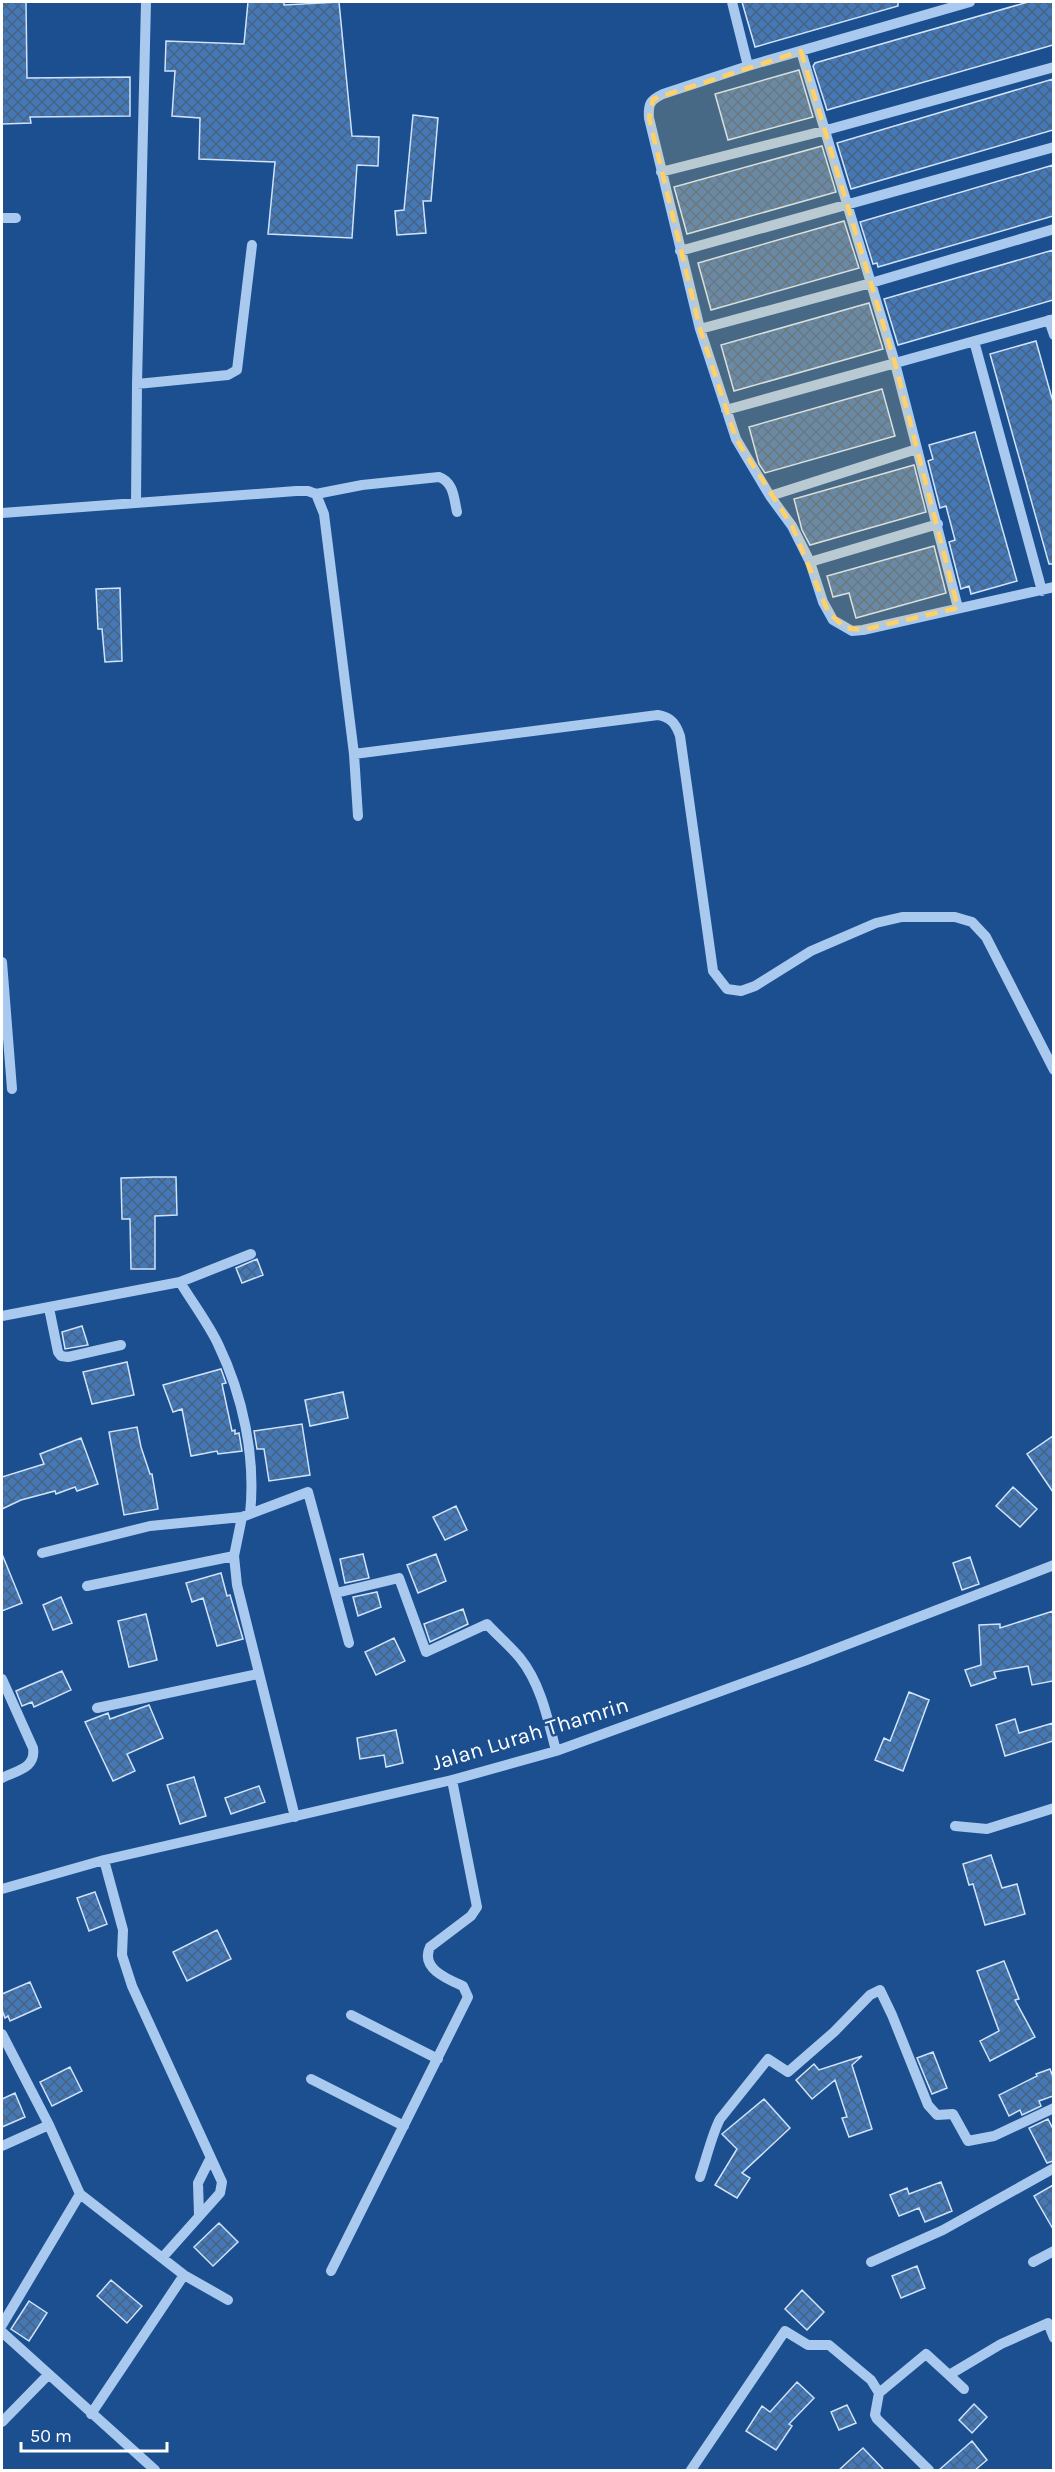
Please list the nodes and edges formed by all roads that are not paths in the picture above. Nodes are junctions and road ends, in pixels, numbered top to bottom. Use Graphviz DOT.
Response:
graph roads {
  1 [pos="146,2"];
  2 [pos="732,2"];
  3 [pos="970,2"];
  4 [pos="801,51"];
  5 [pos="748,66"];
  6 [pos="1053,67"];
  7 [pos="823,131"];
  8 [pos="1053,147"];
  9 [pos="661,172"];
  10 [pos="847,205"];
  11 [pos="2,218"];
  12 [pos="16,218"];
  13 [pos="1053,229"];
  14 [pos="252,245"];
  15 [pos="680,251"];
  16 [pos="871,283"];
  17 [pos="1051,319"];
  18 [pos="700,328"];
  19 [pos="1053,335"];
  20 [pos="974,341"];
  21 [pos="895,363"];
  22 [pos="137,384"];
  23 [pos="726,410"];
  24 [pos="917,449"];
  25 [pos="316,494"];
  26 [pos="770,496"];
  27 [pos="136,503"];
  28 [pos="457,512"];
  29 [pos="2,513"];
  30 [pos="938,524"];
  31 [pos="810,562"];
  32 [pos="1053,587"];
  33 [pos="1042,591"];
  34 [pos="958,608"];
  35 [pos="354,754"];
  36 [pos="358,816"];
  37 [pos="2,962"];
  38 [pos="1053,1070"];
  39 [pos="12,1089"];
  40 [pos="251,1254"];
  41 [pos="180,1282"];
  42 [pos="49,1308"];
  43 [pos="2,1316"];
  44 [pos="122,1345"];
  45 [pos="246,1515"];
  46 [pos="42,1553"];
  47 [pos="234,1556"];
  48 [pos="1053,1565"];
  49 [pos="87,1587"];
  50 [pos="336,1593"];
  51 [pos="350,1643"];
  52 [pos="258,1674"];
  53 [pos="2,1679"];
  54 [pos="97,1708"];
  55 [pos="556,1751"];
  56 [pos="2,1778"];
  57 [pos="452,1780"];
  58 [pos="1053,1808"];
  59 [pos="295,1816"];
  60 [pos="955,1826"];
  61 [pos="104,1860"];
  62 [pos="2,1889"];
  63 [pos="351,2015"];
  64 [pos="2,2034"];
  65 [pos="438,2059"];
  66 [pos="311,2079"];
  67 [pos="1053,2108"];
  68 [pos="49,2125"];
  69 [pos="404,2126"];
  70 [pos="2,2146"];
  71 [pos="210,2159"];
  72 [pos="1053,2168"];
  73 [pos="700,2178"];
  74 [pos="80,2194"];
  75 [pos="199,2215"];
  76 [pos="1053,2252"];
  77 [pos="162,2258"];
  78 [pos="871,2262"];
  79 [pos="1033,2262"];
  80 [pos="332,2271"];
  81 [pos="184,2275"];
  82 [pos="228,2300"];
  83 [pos="1051,2322"];
  84 [pos="2,2325"];
  85 [pos="2,2332"];
  86 [pos="1053,2338"];
  87 [pos="48,2375"];
  88 [pos="949,2375"];
  89 [pos="964,2389"];
  90 [pos="879,2393"];
  91 [pos="91,2414"];
  92 [pos="2,2422"];
  93 [pos="155,2470"];
  94 [pos="691,2470"];
  95 [pos="929,2470"];
  1 -- 22 [label="street"];
  2 -- 5 [label="street"];
  3 -- 4 [label="street"];
  4 -- 5 [label="street"];
  4 -- 7 [label="street"];
  5 -- 9 [label="street"];
  6 -- 7 [label="street"];
  7 -- 9 [label="street"];
  7 -- 10 [label="street"];
  8 -- 10 [label="street"];
  9 -- 15 [label="street"];
  10 -- 15 [label="street"];
  10 -- 16 [label="street"];
  11 -- 12 [label="street"];
  13 -- 16 [label="street"];
  14 -- 22 [label="street"];
  15 -- 18 [label="street"];
  16 -- 18 [label="street"];
  16 -- 21 [label="street"];
  17 -- 19 [label="street"];
  17 -- 20 [label="street"];
  18 -- 23 [label="street"];
  20 -- 21 [label="street"];
  20 -- 33 [label="street"];
  21 -- 23 [label="street"];
  21 -- 24 [label="street"];
  22 -- 27 [label="street"];
  23 -- 26 [label="street"];
  24 -- 26 [label="street"];
  24 -- 30 [label="street"];
  25 -- 27 [label="street"];
  25 -- 28 [label="street"];
  25 -- 35 [label="street"];
  26 -- 31 [label="street"];
  27 -- 29 [label="street"];
  30 -- 31 [label="street"];
  30 -- 34 [label="street"];
  31 -- 34 [label="street"];
  32 -- 33 [label="street"];
  33 -- 34 [label="street"];
  35 -- 36 [label="street"];
  35 -- 38 [label="street"];
  37 -- 39 [label="street"];
  40 -- 41 [label="street"];
  41 -- 42 [label="street"];
  41 -- 45 [label="street"];
  42 -- 43 [label="street"];
  42 -- 44 [label="street"];
  45 -- 46 [label="street"];
  45 -- 47 [label="street"];
  45 -- 50 [label="street"];
  47 -- 49 [label="street"];
  47 -- 52 [label="street"];
  48 -- 55 [label="street, Jalan Lurah Thamrin"];
  50 -- 51 [label="street"];
  50 -- 55 [label="street"];
  52 -- 54 [label="street"];
  52 -- 59 [label="street"];
  53 -- 56 [label="street"];
  55 -- 57 [label="street, Jalan Lurah Thamrin"];
  57 -- 59 [label="street, Jalan Lurah Thamrin"];
  57 -- 65 [label="street"];
  58 -- 60 [label="street"];
  59 -- 61 [label="street, Jalan Lurah Thamrin"];
  61 -- 62 [label="street, Jalan Lurah Thamrin"];
  61 -- 71 [label="street"];
  63 -- 65 [label="street"];
  64 -- 68 [label="street"];
  65 -- 69 [label="street"];
  66 -- 69 [label="street"];
  67 -- 73 [label="street"];
  68 -- 70 [label="street"];
  68 -- 74 [label="street"];
  69 -- 80 [label="street"];
  71 -- 75 [label="street"];
  71 -- 75 [label="street"];
  72 -- 78 [label="street"];
  74 -- 77 [label="street"];
  74 -- 84 [label="street"];
  75 -- 77 [label="street"];
  76 -- 79 [label="street"];
  77 -- 81 [label="street"];
  81 -- 82 [label="street"];
  81 -- 91 [label="street"];
  83 -- 86 [label="street"];
  83 -- 88 [label="street"];
  85 -- 87 [label="street"];
  87 -- 91 [label="street"];
  87 -- 92 [label="street"];
  88 -- 89 [label="street"];
  88 -- 90 [label="street"];
  90 -- 94 [label="street"];
  90 -- 95 [label="street"];
  91 -- 93 [label="street"];
}
